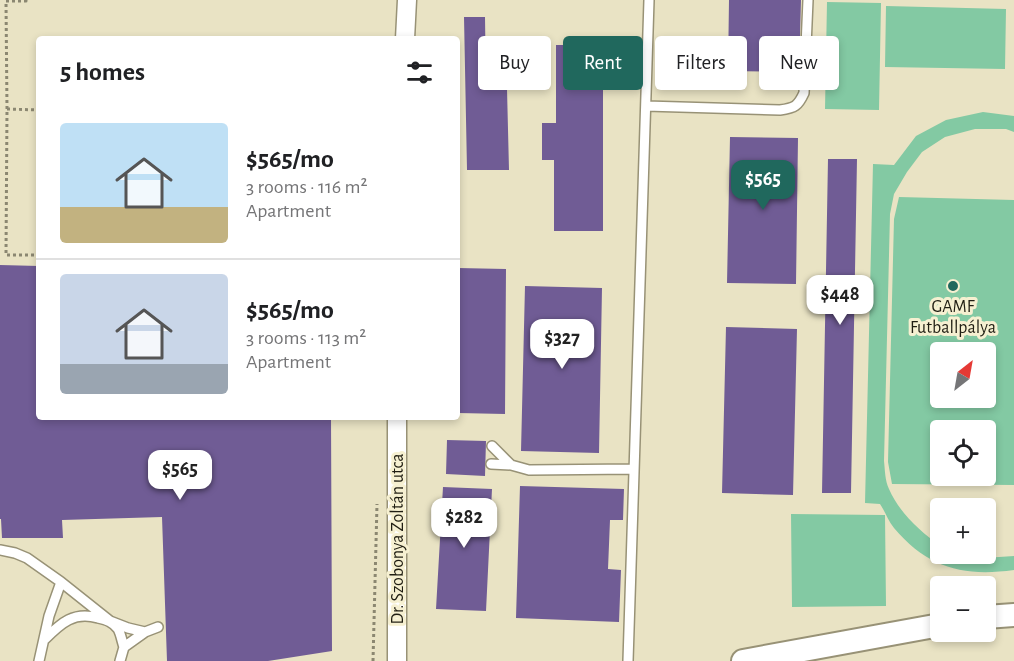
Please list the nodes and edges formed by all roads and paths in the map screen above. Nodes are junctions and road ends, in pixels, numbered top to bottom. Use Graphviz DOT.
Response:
graph roads {
  1 [pos="26,0"];
  2 [pos="407,0"];
  3 [pos="649,0"];
  4 [pos="808,0"];
  5 [pos="405,36"];
  6 [pos="646,106"];
  7 [pos="7,110"];
  8 [pos="36,110"];
  9 [pos="0,214"];
  10 [pos="6,214"];
  11 [pos="36,255"];
  12 [pos="398,420"];
  13 [pos="492,446"];
  14 [pos="491,464"];
  15 [pos="511,465"];
  16 [pos="634,469"];
  17 [pos="377,498"];
  18 [pos="0,550"];
  19 [pos="61,582"];
  20 [pos="1014,615"];
  21 [pos="996,616"];
  22 [pos="110,621"];
  23 [pos="158,627"];
  24 [pos="930,628"];
  25 [pos="145,632"];
  26 [pos="45,639"];
  27 [pos="124,647"];
  28 [pos="628,658"];
  29 [pos="39,661"];
  30 [pos="120,661"];
  31 [pos="374,661"];
  32 [pos="397,661"];
  33 [pos="743,661"];
  1 -- 7 [label="path"];
  2 -- 5 [label="street"];
  3 -- 6 [label="lane"];
  4 -- 6 [label="lane"];
  6 -- 16 [label="lane"];
  7 -- 8 [label="path"];
  7 -- 10 [label="path"];
  9 -- 10 [label="path"];
  10 -- 11 [label="path"];
  12 -- 32 [label="street, Dr. Szobonya Zoltán utca"];
  13 -- 15 [label="lane"];
  14 -- 15 [label="lane"];
  15 -- 16 [label="lane"];
  16 -- 28 [label="lane"];
  17 -- 31 [label="path"];
  18 -- 19 [label="lane"];
  19 -- 22 [label="lane"];
  19 -- 26 [label="lane"];
  20 -- 21 [label="street"];
  22 -- 25 [label="lane"];
  22 -- 26 [label="lane"];
  22 -- 27 [label="lane"];
  23 -- 25 [label="lane"];
  24 -- 33 [label="street"];
  25 -- 27 [label="lane"];
  26 -- 29 [label="lane"];
  27 -- 30 [label="lane"];
}
